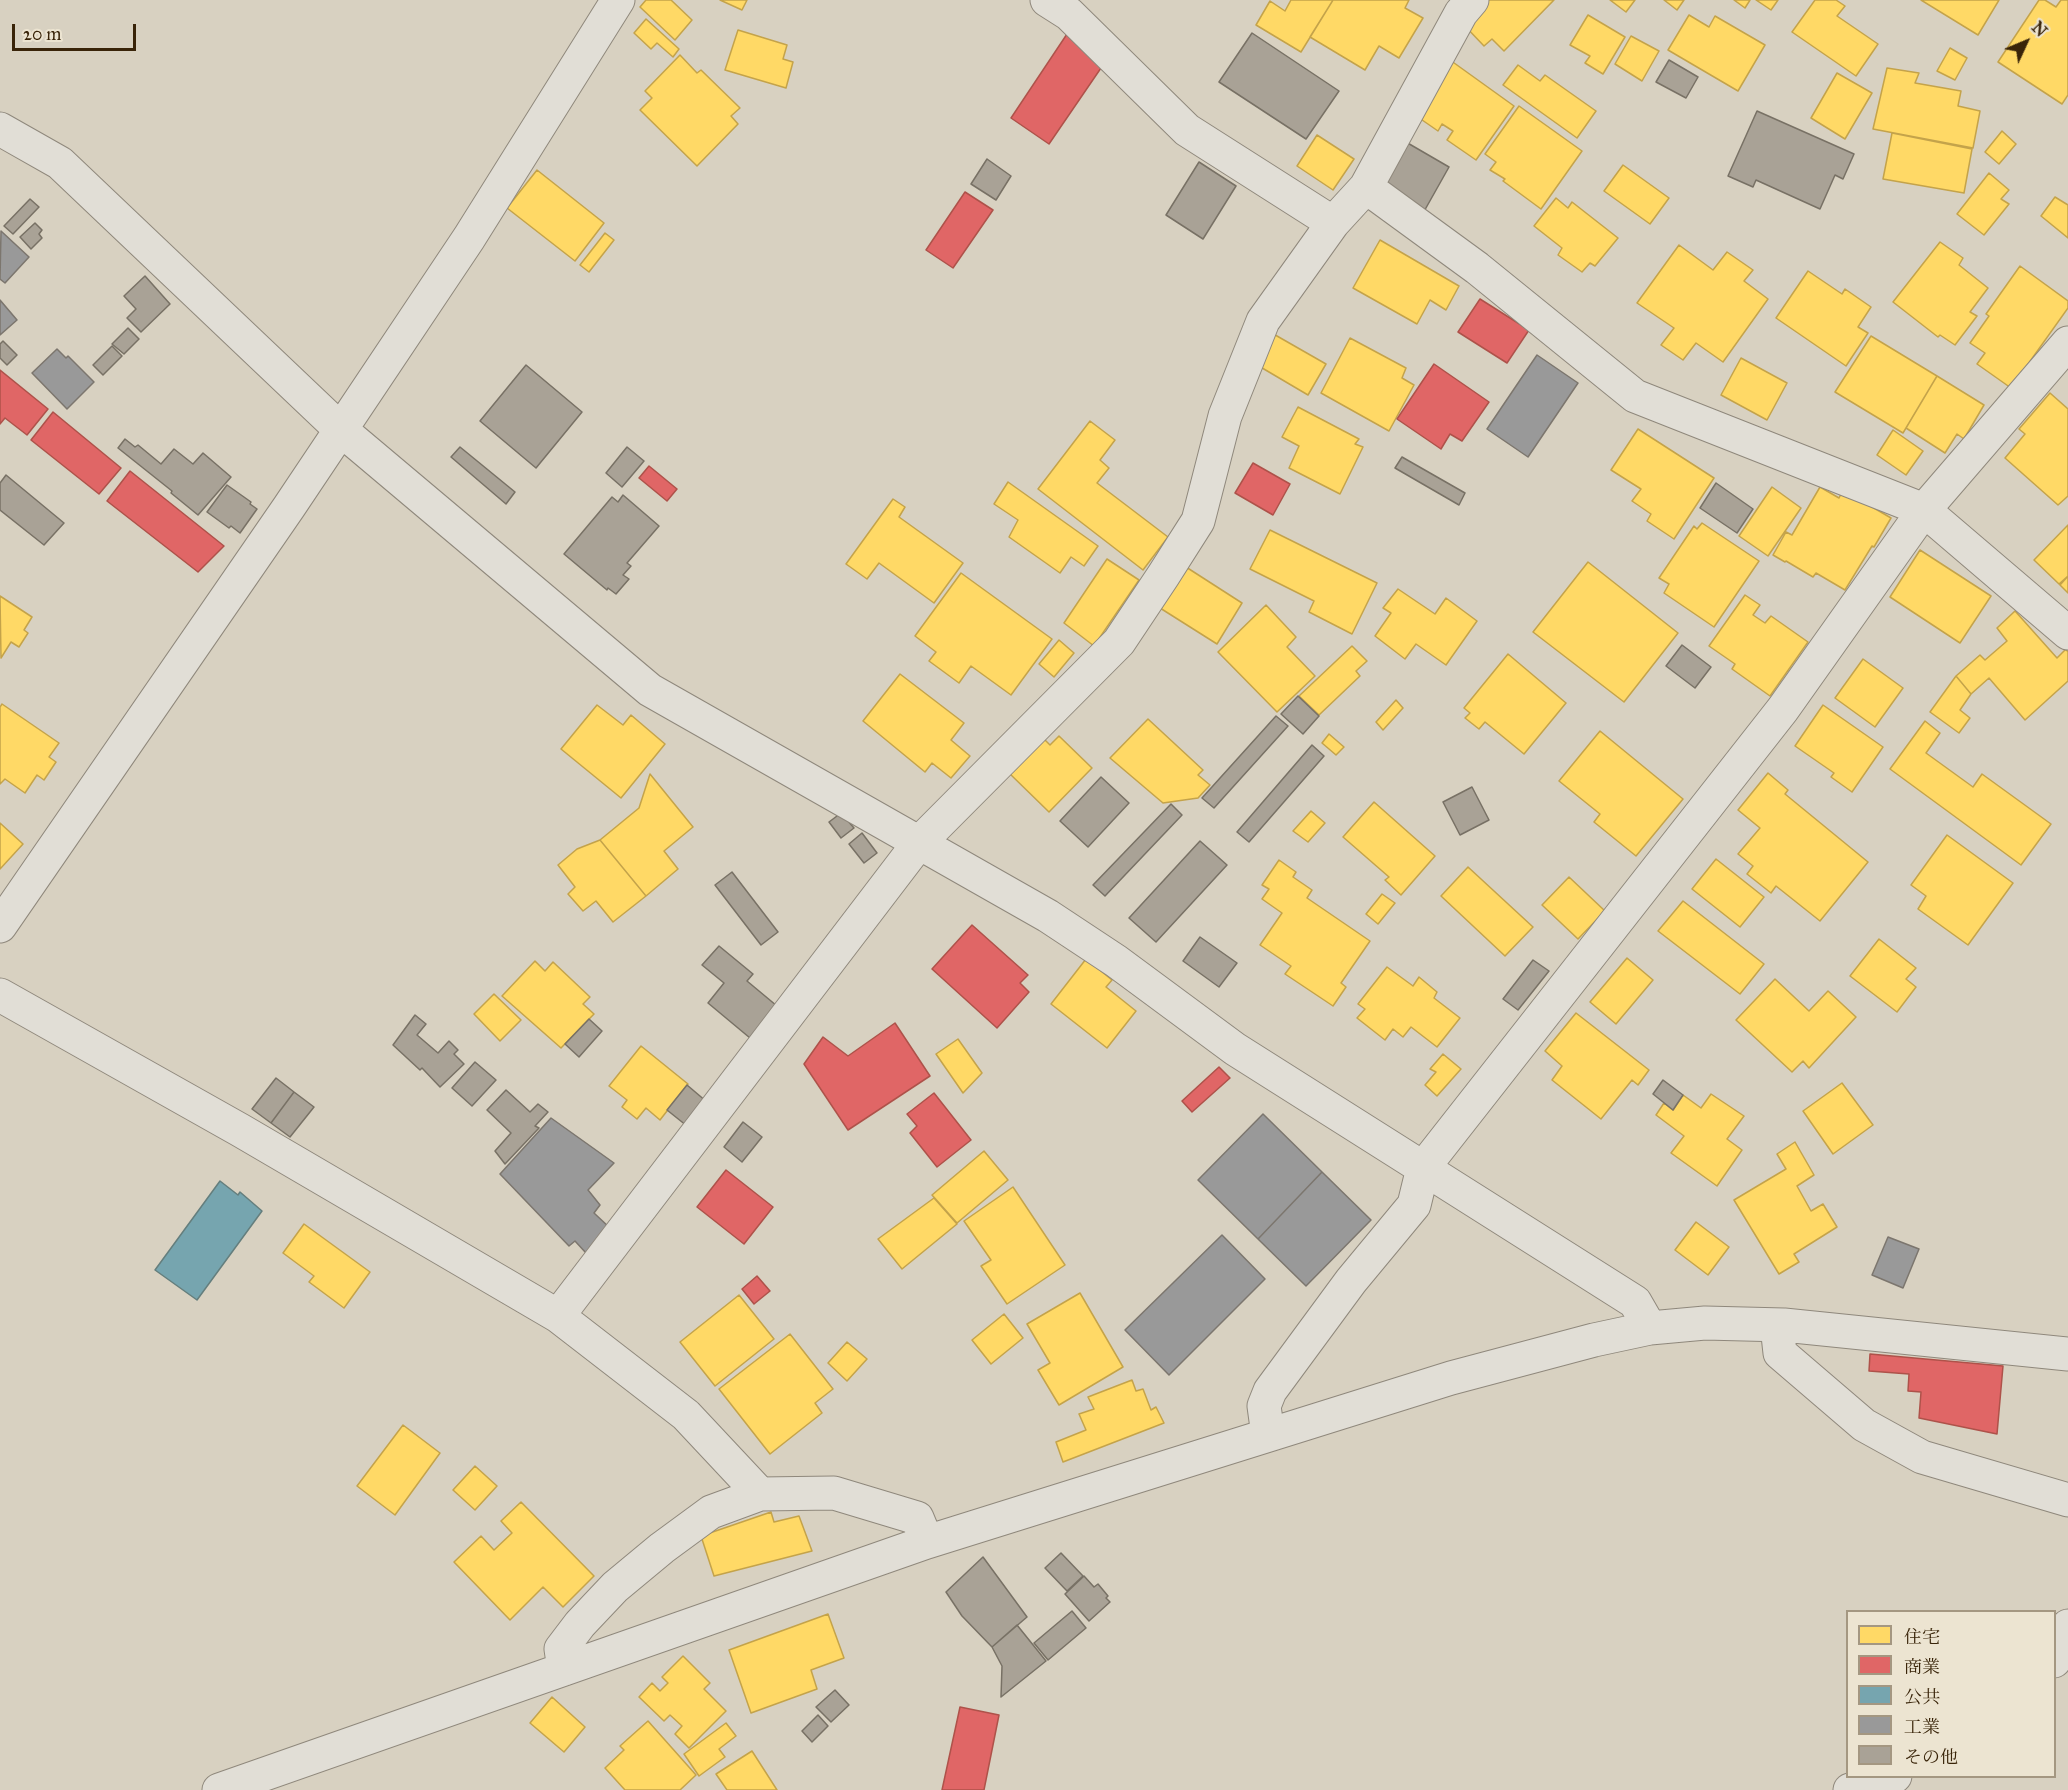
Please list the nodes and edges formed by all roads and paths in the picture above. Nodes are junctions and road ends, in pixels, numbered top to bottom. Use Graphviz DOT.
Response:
graph roads {
  1 [pos="618,0"];
  2 [pos="1047,0"];
  3 [pos="1472,0"];
  4 [pos="0,129"];
  5 [pos="1366,187"];
  6 [pos="1333,223"];
  7 [pos="2068,343"];
  8 [pos="340,429"];
  9 [pos="1924,510"];
  10 [pos="2068,633"];
  11 [pos="918,844"];
  12 [pos="0,926"];
  13 [pos="0,995"];
  14 [pos="1423,1168"];
  15 [pos="558,1316"];
  16 [pos="1777,1326"];
  17 [pos="1650,1328"];
  18 [pos="2068,1354"];
  19 [pos="1268,1435"];
  20 [pos="760,1494"];
  21 [pos="2068,1500"];
  22 [pos="927,1542"];
  23 [pos="2068,1626"];
  24 [pos="2056,1658"];
  25 [pos="564,1669"];
  26 [pos="1889,1778"];
  27 [pos="219,1790"];
  28 [pos="1850,1790"];
  1 -- 8 [label="street"];
  2 -- 6 [label="street"];
  3 -- 5 [label="street"];
  4 -- 8 [label="street"];
  5 -- 6 [label="street"];
  5 -- 9 [label="street"];
  6 -- 11 [label="street"];
  7 -- 9 [label="street"];
  8 -- 11 [label="street"];
  8 -- 12 [label="street"];
  9 -- 10 [label="street"];
  9 -- 14 [label="street"];
  11 -- 14 [label="street"];
  11 -- 15 [label="street"];
  13 -- 15 [label="street"];
  14 -- 17 [label="street"];
  14 -- 19 [label="street"];
  15 -- 20 [label="street"];
  16 -- 17 [label="street"];
  16 -- 18 [label="street"];
  16 -- 21 [label="street"];
  17 -- 19 [label="street"];
  19 -- 22 [label="street"];
  20 -- 22 [label="street"];
  20 -- 25 [label="street"];
  22 -- 25 [label="street"];
  23 -- 24 [label="street"];
  25 -- 27 [label="street"];
  26 -- 28 [label="street"];
}
